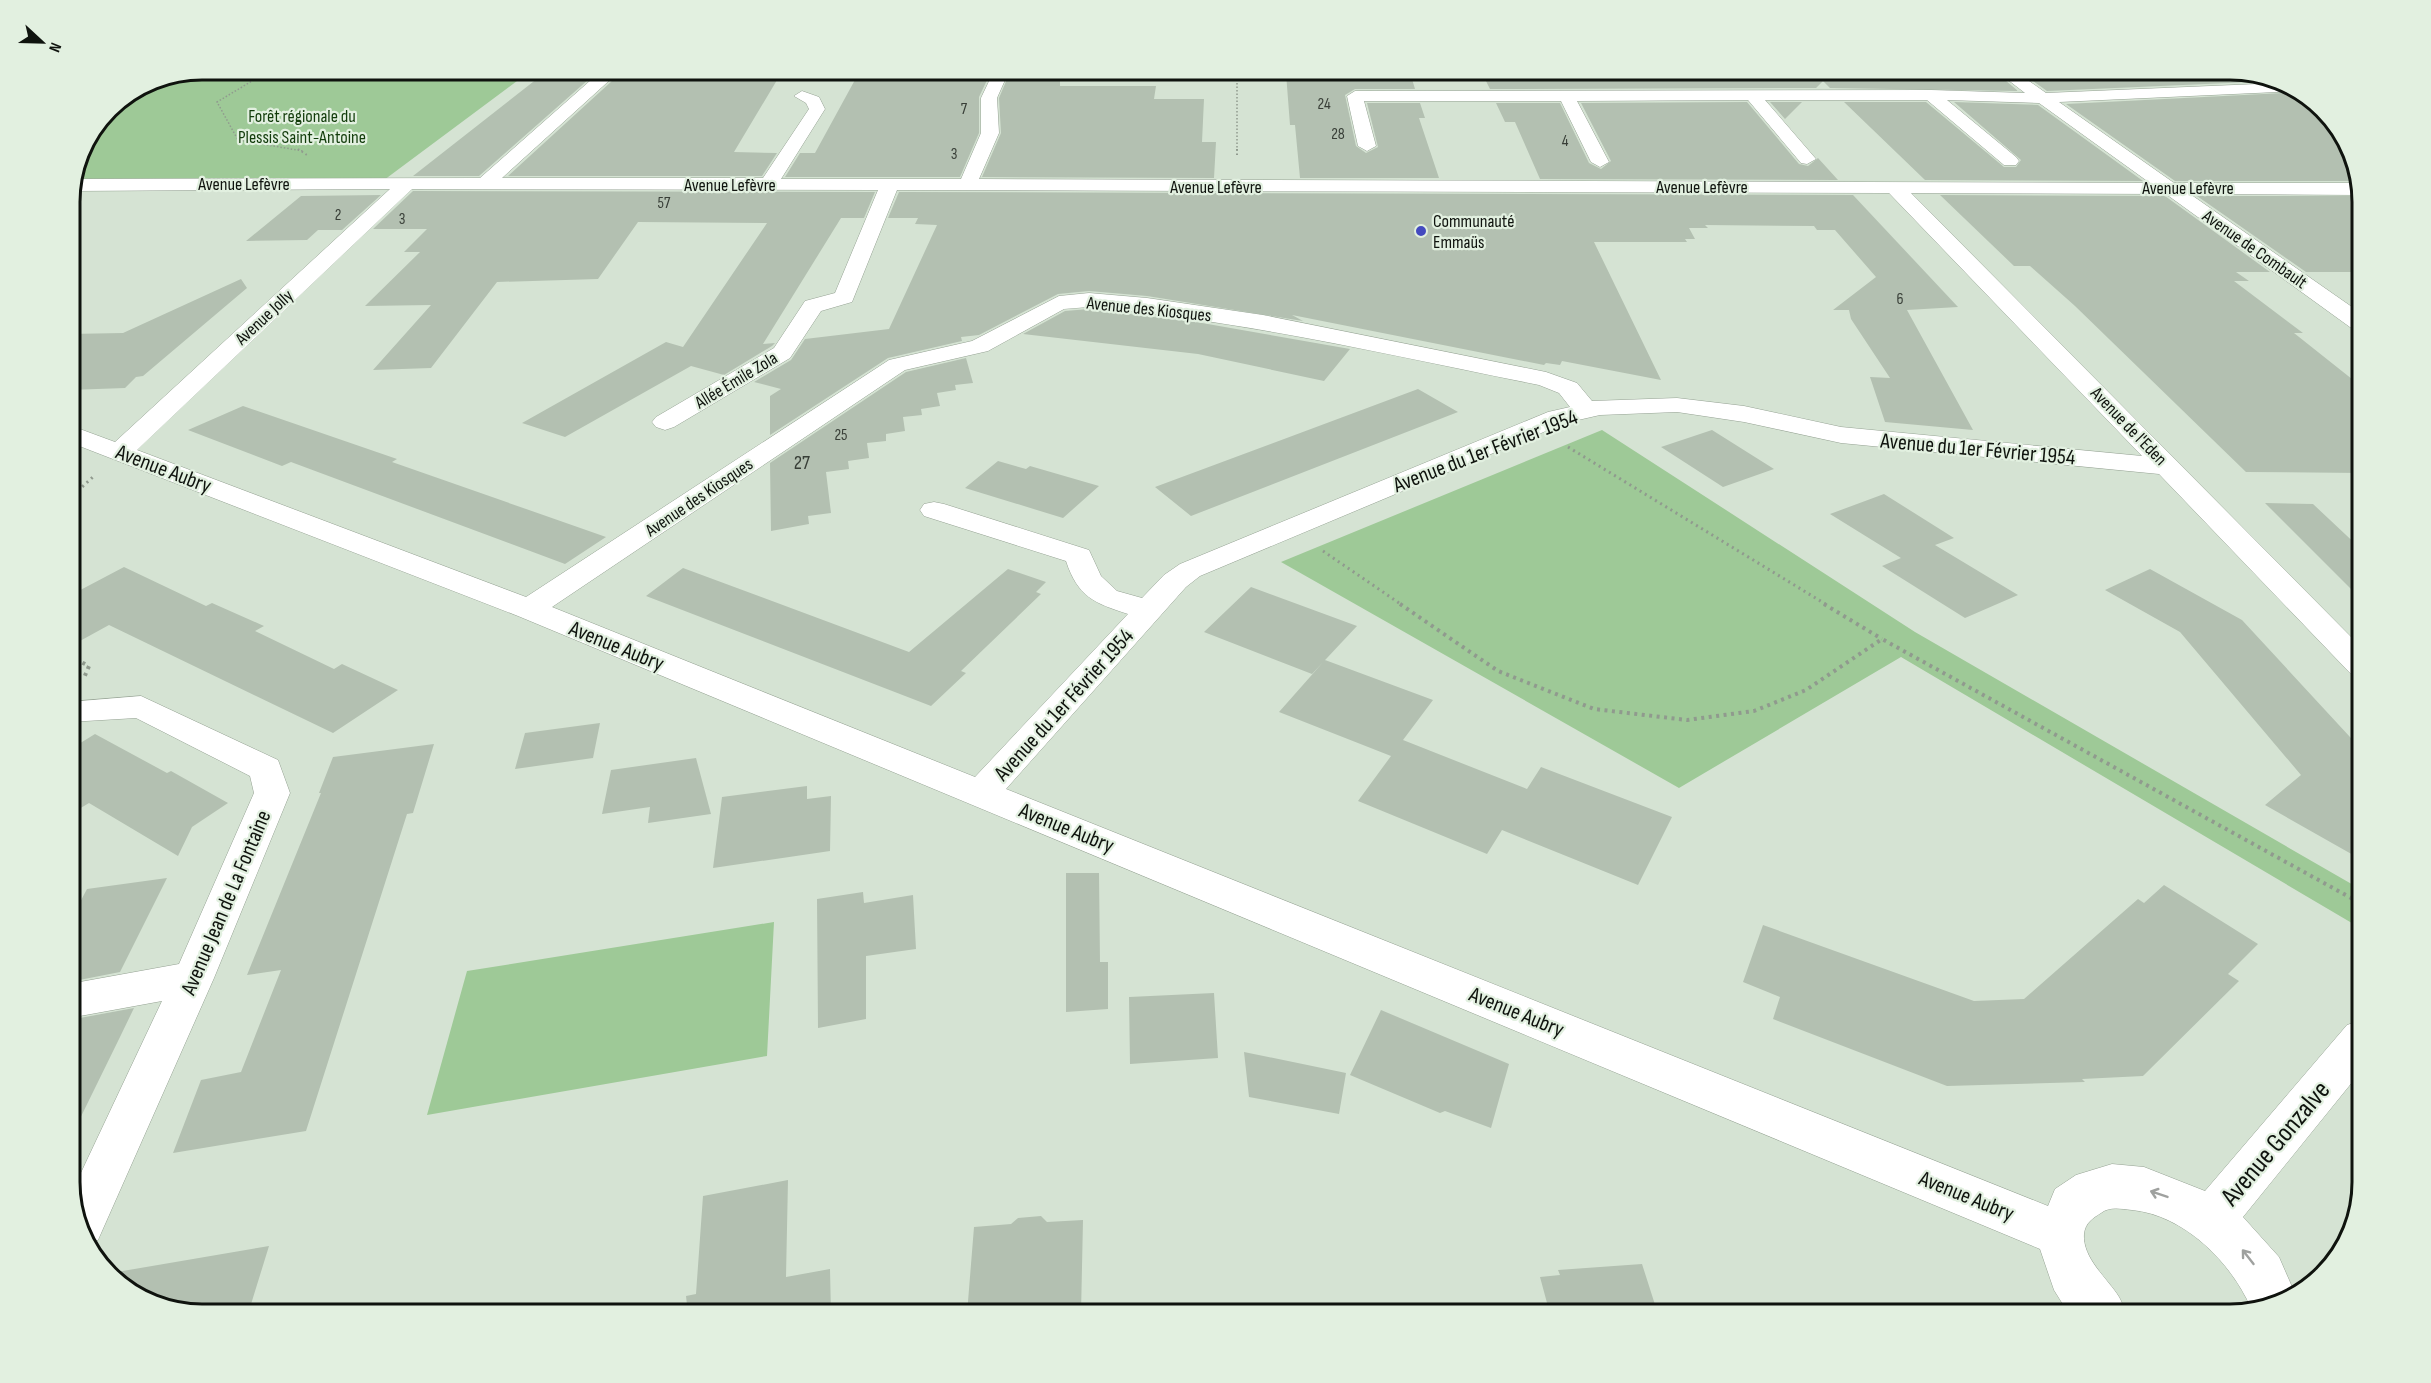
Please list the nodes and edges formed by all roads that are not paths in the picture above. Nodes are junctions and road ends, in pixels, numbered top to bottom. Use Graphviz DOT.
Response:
graph roads {
  1 [pos="600,80"];
  2 [pos="997,80"];
  3 [pos="2018,80"];
  4 [pos="2273,88"];
  5 [pos="1566,95"];
  6 [pos="1752,95"];
  7 [pos="1931,95"];
  8 [pos="802,96"];
  9 [pos="2043,98"];
  10 [pos="1367,146"];
  11 [pos="1807,159"];
  12 [pos="2010,161"];
  13 [pos="1600,162"];
  14 [pos="407,183"];
  15 [pos="484,184"];
  16 [pos="81,185"];
  17 [pos="768,185"];
  18 [pos="889,186"];
  19 [pos="967,186"];
  20 [pos="1894,187"];
  21 [pos="2170,188"];
  22 [pos="2350,189"];
  23 [pos="2351,317"];
  24 [pos="1586,411"];
  25 [pos="665,422"];
  26 [pos="80,437"];
  27 [pos="120,451"];
  28 [pos="2168,467"];
  29 [pos="934,510"];
  30 [pos="529,609"];
  31 [pos="1148,610"];
  32 [pos="2351,656"];
  33 [pos="80,711"];
  34 [pos="982,792"];
  35 [pos="193,978"];
  36 [pos="80,999"];
  37 [pos="2352,1050"];
  38 [pos="85,1216"];
  39 [pos="2211,1220"];
  40 [pos="2060,1234"];
  41 [pos="2271,1296"];
  42 [pos="2091,1304"];
  1 -- 15 [label="street"];
  2 -- 19 [label="street"];
  3 -- 9 [label="street, Avenue de Combault"];
  4 -- 9 [label="street"];
  5 -- 6 [label="street"];
  5 -- 10 [label="street"];
  5 -- 13 [label="street"];
  6 -- 7 [label="street"];
  6 -- 11 [label="street"];
  7 -- 9 [label="street"];
  7 -- 12 [label="street"];
  8 -- 17 [label="street"];
  9 -- 21 [label="street, Avenue de Combault"];
  14 -- 15 [label="street, Avenue Lefèvre"];
  14 -- 16 [label="street, Avenue Lefèvre"];
  14 -- 27 [label="street, Avenue Jolly"];
  15 -- 17 [label="street, Avenue Lefèvre"];
  17 -- 18 [label="street, Avenue Lefèvre"];
  18 -- 19 [label="street, Avenue Lefèvre"];
  18 -- 25 [label="street, Allée Émile Zola"];
  19 -- 20 [label="street, Avenue Lefèvre"];
  20 -- 21 [label="street, Avenue Lefèvre"];
  20 -- 28 [label="street, Avenue de l'Eden"];
  21 -- 22 [label="street, Avenue Lefèvre"];
  21 -- 23 [label="street, Avenue de Combault"];
  24 -- 28 [label="street, Avenue du 1er Février 1954"];
  24 -- 30 [label="street, Avenue des Kiosques"];
  24 -- 31 [label="street, Avenue du 1er Février 1954"];
  26 -- 27 [label="street, Avenue Aubry"];
  27 -- 30 [label="street, Avenue Aubry"];
  28 -- 32 [label="street, Avenue de l'Eden"];
  29 -- 31 [label="street"];
  30 -- 34 [label="street, Avenue Aubry"];
  31 -- 34 [label="street, Avenue du 1er Février 1954"];
  33 -- 35 [label="street, Avenue Jean de La Fontaine"];
  34 -- 40 [label="street, Avenue Aubry"];
  35 -- 36 [label="street"];
  35 -- 38 [label="street, Avenue Jean de La Fontaine"];
  37 -- 39 [label="street, Avenue Gonzalve"];
  39 -- 40 [label="street, one-way"];
  41 -- 39 [label="street, one-way"];
  40 -- 42 [label="street"];
}
